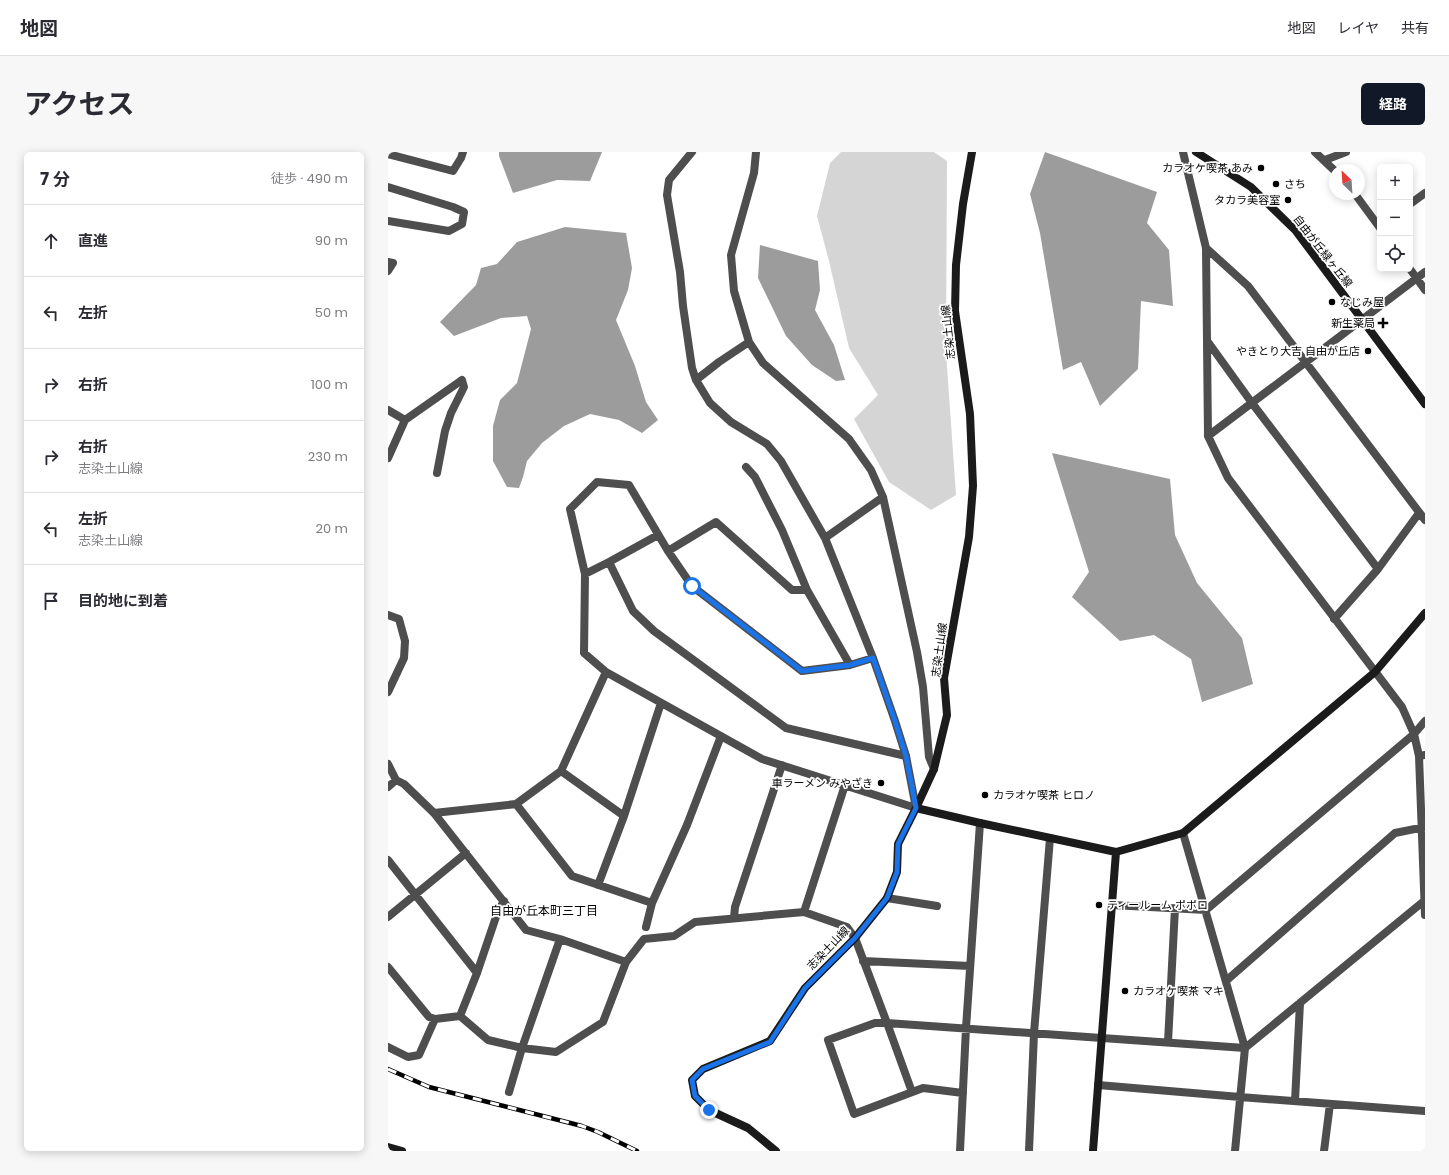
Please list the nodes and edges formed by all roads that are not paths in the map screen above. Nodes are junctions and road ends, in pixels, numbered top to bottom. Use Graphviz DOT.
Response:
graph roads {
  1 [pos="462,152"];
  2 [pos="692,152"];
  3 [pos="756,152"];
  4 [pos="972,152"];
  5 [pos="1183,152"];
  6 [pos="1196,152"];
  7 [pos="1315,152"];
  8 [pos="1346,152"];
  9 [pos="388,154"];
  10 [pos="1325,160"];
  11 [pos="1329,164"];
  12 [pos="388,187"];
  13 [pos="1425,194"];
  14 [pos="1360,200"];
  15 [pos="1413,202"];
  16 [pos="388,221"];
  17 [pos="1377,223"];
  18 [pos="1206,248"];
  19 [pos="388,262"];
  20 [pos="388,271"];
  21 [pos="1412,272"];
  22 [pos="1425,272"];
  23 [pos="1416,278"];
  24 [pos="1425,290"];
  25 [pos="1361,319"];
  26 [pos="748,342"];
  27 [pos="1208,342"];
  28 [pos="1305,362"];
  29 [pos="696,380"];
  30 [pos="1252,403"];
  31 [pos="1425,404"];
  32 [pos="388,410"];
  33 [pos="405,420"];
  34 [pos="1208,436"];
  35 [pos="388,458"];
  36 [pos="746,467"];
  37 [pos="437,473"];
  38 [pos="883,497"];
  39 [pos="1420,513"];
  40 [pos="1425,520"];
  41 [pos="658,535"];
  42 [pos="825,538"];
  43 [pos="668,551"];
  44 [pos="609,562"];
  45 [pos="1378,569"];
  46 [pos="584,574"];
  47 [pos="807,590"];
  48 [pos="1425,613"];
  49 [pos="388,615"];
  50 [pos="1334,619"];
  51 [pos="873,658"];
  52 [pos="850,665"];
  53 [pos="606,672"];
  54 [pos="1375,672"];
  55 [pos="388,692"];
  56 [pos="661,703"];
  57 [pos="1425,720"];
  58 [pos="1414,734"];
  59 [pos="721,736"];
  60 [pos="906,756"];
  61 [pos="1422,756"];
  62 [pos="388,764"];
  63 [pos="782,765"];
  64 [pos="934,769"];
  65 [pos="561,770"];
  66 [pos="396,780"];
  67 [pos="845,786"];
  68 [pos="388,787"];
  69 [pos="516,804"];
  70 [pos="916,808"];
  71 [pos="434,813"];
  72 [pos="624,816"];
  73 [pos="980,823"];
  74 [pos="1423,827"];
  75 [pos="1183,833"];
  76 [pos="1050,838"];
  77 [pos="1116,852"];
  78 [pos="466,853"];
  79 [pos="388,860"];
  80 [pos="598,885"];
  81 [pos="416,895"];
  82 [pos="887,898"];
  83 [pos="504,901"];
  84 [pos="1424,901"];
  85 [pos="652,903"];
  86 [pos="1112,905"];
  87 [pos="937,906"];
  88 [pos="1175,908"];
  89 [pos="1206,910"];
  90 [pos="804,912"];
  91 [pos="1425,915"];
  92 [pos="388,917"];
  93 [pos="734,918"];
  94 [pos="646,927"];
  95 [pos="855,938"];
  96 [pos="560,940"];
  97 [pos="863,960"];
  98 [pos="626,962"];
  99 [pos="970,966"];
  100 [pos="388,968"];
  101 [pos="477,973"];
  102 [pos="1227,980"];
  103 [pos="1300,1003"];
  104 [pos="460,1016"];
  105 [pos="435,1019"];
  106 [pos="887,1023"];
  107 [pos="966,1028"];
  108 [pos="1034,1033"];
  109 [pos="1102,1038"];
  110 [pos="1168,1042"];
  111 [pos="388,1046"];
  112 [pos="522,1048"];
  113 [pos="1246,1048"];
  114 [pos="1098,1085"];
  115 [pos="509,1092"];
  116 [pos="912,1092"];
  117 [pos="963,1093"];
  118 [pos="1240,1097"];
  119 [pos="1295,1101"];
  120 [pos="1330,1104"];
  121 [pos="1425,1111"];
  122 [pos="388,1146"];
  123 [pos="402,1151"];
  124 [pos="776,1151"];
  125 [pos="960,1151"];
  126 [pos="1029,1151"];
  127 [pos="1093,1151"];
  128 [pos="1235,1151"];
  129 [pos="1324,1151"];
  1 -- 9 [label="street"];
  2 -- 29 [label="street"];
  3 -- 26 [label="street"];
  4 -- 64 [label="street, 志染土山線"];
  5 -- 18 [label="street"];
  6 -- 25 [label="street, 自由が丘緑ヶ丘線"];
  7 -- 10 [label="street"];
  8 -- 10 [label="street"];
  10 -- 11 [label="street"];
  12 -- 16 [label="street"];
  13 -- 15 [label="street"];
  14 -- 17 [label="street"];
  18 -- 27 [label="street"];
  18 -- 28 [label="street"];
  19 -- 20 [label="street"];
  21 -- 23 [label="street"];
  22 -- 23 [label="street"];
  23 -- 24 [label="street"];
  23 -- 25 [label="street"];
  25 -- 28 [label="street"];
  25 -- 31 [label="street, 自由が丘緑ヶ丘線"];
  26 -- 29 [label="street"];
  26 -- 38 [label="street"];
  27 -- 30 [label="street"];
  27 -- 34 [label="street"];
  28 -- 30 [label="street"];
  28 -- 39 [label="street"];
  29 -- 42 [label="street"];
  30 -- 34 [label="street"];
  30 -- 45 [label="street"];
  32 -- 33 [label="street"];
  33 -- 35 [label="street"];
  33 -- 37 [label="street"];
  34 -- 50 [label="street"];
  36 -- 47 [label="street"];
  38 -- 42 [label="street"];
  38 -- 64 [label="street"];
  39 -- 40 [label="street"];
  39 -- 45 [label="street"];
  41 -- 43 [label="street"];
  41 -- 44 [label="street"];
  41 -- 46 [label="street"];
  42 -- 51 [label="street"];
  43 -- 47 [label="street"];
  43 -- 52 [label="street"];
  44 -- 46 [label="street"];
  44 -- 60 [label="street"];
  45 -- 50 [label="street"];
  46 -- 53 [label="street"];
  47 -- 52 [label="street"];
  48 -- 54 [label="street"];
  49 -- 55 [label="street"];
  50 -- 54 [label="street"];
  51 -- 52 [label="street"];
  51 -- 60 [label="street"];
  53 -- 56 [label="street"];
  53 -- 65 [label="street"];
  54 -- 58 [label="street"];
  54 -- 75 [label="street"];
  56 -- 59 [label="street"];
  56 -- 72 [label="street"];
  57 -- 58 [label="street"];
  58 -- 61 [label="street"];
  58 -- 89 [label="street"];
  59 -- 63 [label="street"];
  59 -- 85 [label="street"];
  60 -- 70 [label="street"];
  61 -- 74 [label="street"];
  62 -- 66 [label="street"];
  63 -- 67 [label="street"];
  63 -- 93 [label="street"];
  64 -- 70 [label="street, 志染土山線"];
  65 -- 69 [label="street"];
  65 -- 72 [label="street"];
  66 -- 68 [label="street"];
  66 -- 71 [label="street"];
  67 -- 70 [label="street"];
  67 -- 90 [label="street"];
  69 -- 71 [label="street"];
  69 -- 80 [label="street"];
  70 -- 73 [label="street"];
  70 -- 82 [label="street, 志染土山線"];
  71 -- 78 [label="street"];
  72 -- 80 [label="street"];
  73 -- 76 [label="street"];
  73 -- 99 [label="street"];
  74 -- 84 [label="street"];
  74 -- 102 [label="street"];
  75 -- 77 [label="street"];
  75 -- 89 [label="street"];
  76 -- 77 [label="street"];
  76 -- 108 [label="street"];
  77 -- 86 [label="street"];
  78 -- 81 [label="street"];
  78 -- 83 [label="street"];
  79 -- 81 [label="street"];
  80 -- 85 [label="street"];
  81 -- 92 [label="street"];
  81 -- 101 [label="street"];
  82 -- 87 [label="street"];
  82 -- 95 [label="street, 志染土山線"];
  83 -- 96 [label="street"];
  83 -- 101 [label="street"];
  84 -- 91 [label="street"];
  84 -- 103 [label="street"];
  85 -- 94 [label="street"];
  86 -- 88 [label="street"];
  86 -- 109 [label="street"];
  88 -- 89 [label="street"];
  88 -- 110 [label="street"];
  89 -- 102 [label="street"];
  90 -- 93 [label="street"];
  90 -- 95 [label="street"];
  93 -- 98 [label="street"];
  95 -- 97 [label="street"];
  95 -- 124 [label="street, 志染土山線"];
  96 -- 98 [label="street"];
  96 -- 112 [label="street"];
  97 -- 99 [label="street"];
  97 -- 106 [label="street"];
  98 -- 112 [label="street"];
  99 -- 107 [label="street"];
  100 -- 105 [label="street"];
  101 -- 104 [label="street"];
  102 -- 113 [label="street"];
  103 -- 113 [label="street"];
  103 -- 119 [label="street"];
  104 -- 105 [label="street"];
  104 -- 112 [label="street"];
  105 -- 111 [label="street"];
  106 -- 107 [label="street"];
  106 -- 116 [label="street"];
  106 -- 116 [label="street"];
  107 -- 108 [label="street"];
  107 -- 117 [label="street"];
  108 -- 109 [label="street"];
  108 -- 126 [label="street"];
  109 -- 110 [label="street"];
  109 -- 114 [label="street"];
  110 -- 113 [label="street"];
  112 -- 115 [label="street"];
  113 -- 118 [label="street"];
  114 -- 118 [label="street"];
  114 -- 127 [label="street"];
  116 -- 117 [label="street"];
  117 -- 125 [label="street"];
  118 -- 119 [label="street"];
  118 -- 128 [label="street"];
  119 -- 120 [label="street"];
  120 -- 121 [label="street"];
  120 -- 129 [label="street"];
  122 -- 123 [label="street"];
}
